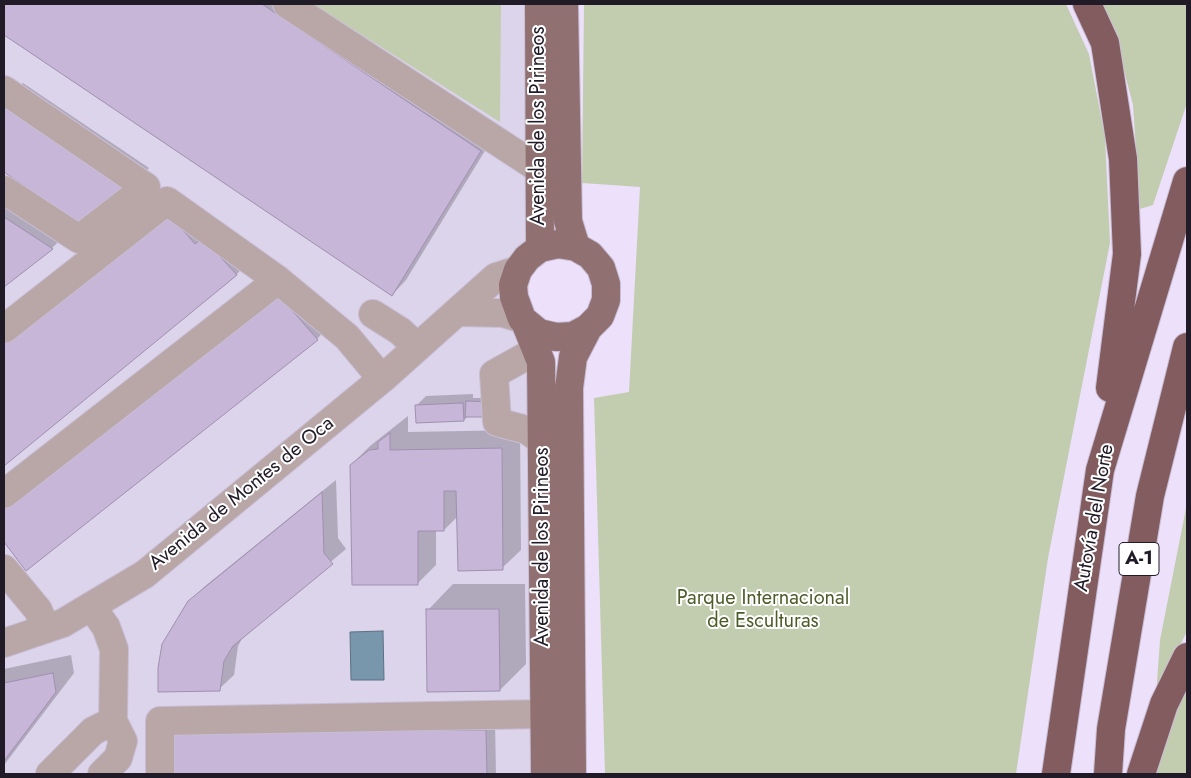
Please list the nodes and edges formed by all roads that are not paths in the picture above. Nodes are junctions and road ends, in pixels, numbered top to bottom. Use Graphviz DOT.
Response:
graph roads {
  1 [pos="287,4"];
  2 [pos="539,4"];
  3 [pos="564,4"];
  4 [pos="1087,4"];
  5 [pos="4,90"];
  6 [pos="541,170"];
  7 [pos="1187,181"];
  8 [pos="4,190"];
  9 [pos="576,247"];
  10 [pos="540,248"];
  11 [pos="518,270"];
  12 [pos="278,280"];
  13 [pos="460,312"];
  14 [pos="373,314"];
  15 [pos="524,320"];
  16 [pos="588,328"];
  17 [pos="4,329"];
  18 [pos="417,346"];
  19 [pos="1187,347"];
  20 [pos="537,350"];
  21 [pos="382,379"];
  22 [pos="542,440"];
  23 [pos="1100,470"];
  24 [pos="4,494"];
  25 [pos="4,568"];
  26 [pos="91,606"];
  27 [pos="46,630"];
  28 [pos="4,643"];
  29 [pos="1187,657"];
  30 [pos="544,714"];
  31 [pos="113,721"];
  32 [pos="50,774"];
  33 [pos="102,774"];
  34 [pos="160,774"];
  35 [pos="545,774"];
  36 [pos="572,774"];
  37 [pos="1056,774"];
  38 [pos="1108,774"];
  39 [pos="1141,774"];
  1 -- 6 [label="street"];
  2 -- 6 [label="main road, Avenida de los Pirineos"];
  3 -- 9 [label="main road, Avenida de los Pirineos"];
  4 -- 23 [label="highway"];
  5 -- 8 [label="street"];
  6 -- 10 [label="main road, Avenida de los Pirineos"];
  7 -- 23 [label="highway, Autovía del Norte"];
  9 -- 10 [label="main road"];
  9 -- 16 [label="main road"];
  10 -- 11 [label="main road"];
  11 -- 13 [label="street, Avenida de Montes de Oca"];
  11 -- 15 [label="main road"];
  12 -- 17 [label="street"];
  12 -- 21 [label="street"];
  12 -- 24 [label="street"];
  13 -- 15 [label="street"];
  13 -- 18 [label="street, Avenida de Montes de Oca"];
  14 -- 18 [label="street"];
  15 -- 16 [label="main road"];
  15 -- 20 [label="main road, Avenida de los Pirineos"];
  16 -- 36 [label="main road, Avenida de los Pirineos"];
  18 -- 21 [label="street, Avenida de Montes de Oca"];
  19 -- 38 [label="highway, A-1"];
  20 -- 22 [label="main road, Avenida de los Pirineos"];
  20 -- 22 [label="street"];
  21 -- 26 [label="street, Avenida de Montes de Oca"];
  22 -- 30 [label="main road, Avenida de los Pirineos"];
  23 -- 37 [label="highway, Autovía del Norte"];
  25 -- 27 [label="street"];
  26 -- 27 [label="street, Avenida de Montes de Oca"];
  26 -- 31 [label="street"];
  27 -- 28 [label="street, Avenida de Montes de Oca"];
  29 -- 39 [label="highway"];
  30 -- 34 [label="street"];
  30 -- 35 [label="main road, Avenida de los Pirineos"];
  31 -- 32 [label="street"];
  31 -- 33 [label="street"];
}
